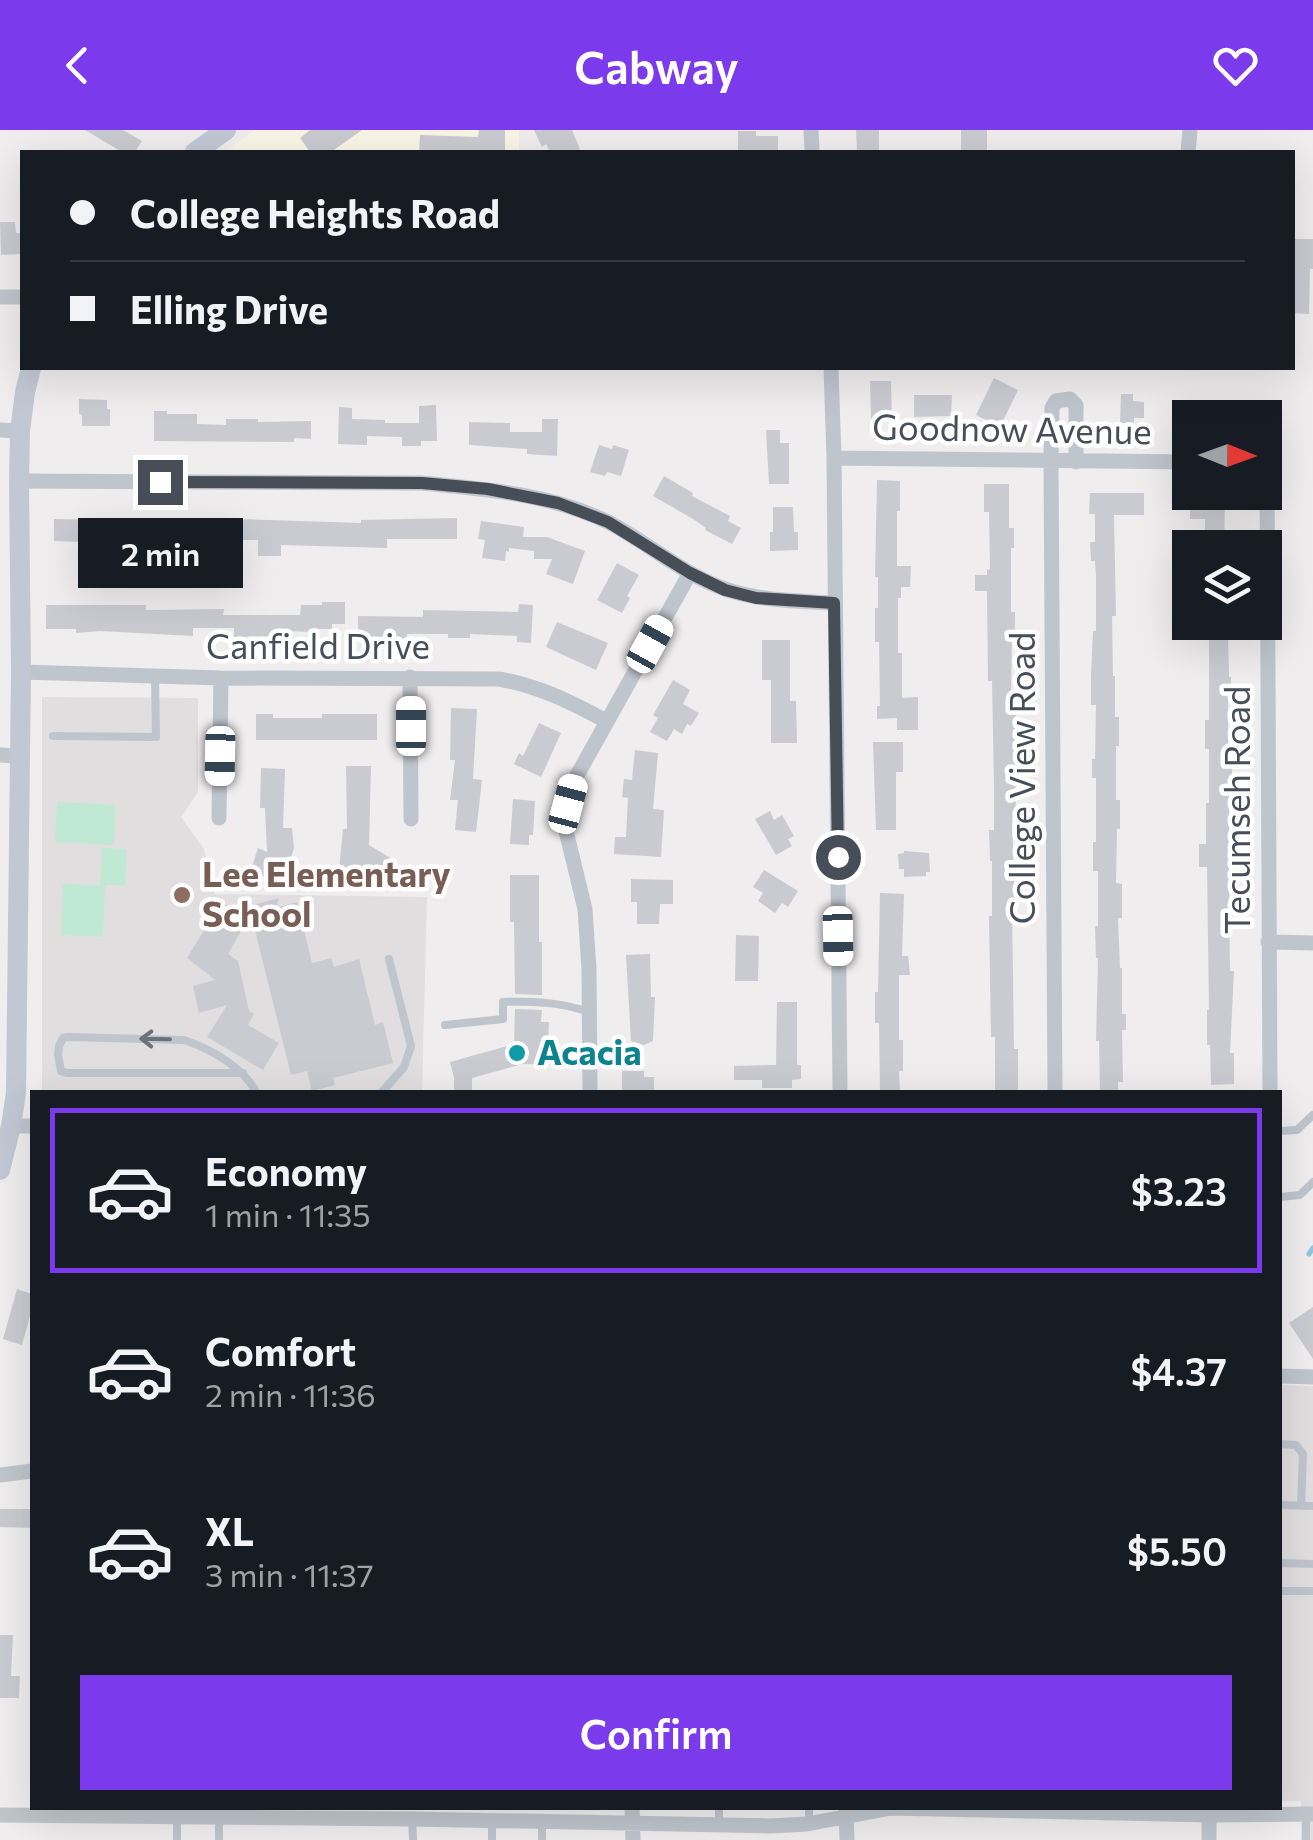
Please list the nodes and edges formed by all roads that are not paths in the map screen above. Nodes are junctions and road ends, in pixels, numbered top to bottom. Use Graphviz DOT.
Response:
graph roads {
  1 [pos="226,130"];
  2 [pos="198,150"];
  3 [pos="30,370"];
  4 [pos="831,370"];
  5 [pos="10,431"];
  6 [pos="834,458"];
  7 [pos="1051,462"];
  8 [pos="1076,462"];
  9 [pos="1172,462"];
  10 [pos="19,481"];
  11 [pos="1268,510"];
  12 [pos="690,573"];
  13 [pos="834,603"];
  14 [pos="21,672"];
  15 [pos="155,676"];
  16 [pos="410,677"];
  17 [pos="221,678"];
  18 [pos="606,721"];
  19 [pos="53,736"];
  20 [pos="10,756"];
  21 [pos="219,818"];
  22 [pos="411,819"];
  23 [pos="1268,942"];
  24 [pos="1313,943"];
  25 [pos="389,959"];
  26 [pos="9,980"];
  27 [pos="588,1012"];
  28 [pos="445,1025"];
  29 [pos="243,1073"];
  30 [pos="255,1090"];
  31 [pos="384,1090"];
  32 [pos="590,1090"];
  33 [pos="840,1090"];
  34 [pos="1055,1090"];
  35 [pos="1270,1090"];
  36 [pos="1313,1115"];
  37 [pos="22,1126"];
  38 [pos="1282,1131"];
  39 [pos="0,1170"];
  40 [pos="1313,1182"];
  41 [pos="1282,1198"];
  42 [pos="1282,1376"];
  43 [pos="1313,1377"];
  44 [pos="1282,1444"];
  45 [pos="30,1471"];
  46 [pos="0,1475"];
  47 [pos="1282,1506"];
  48 [pos="1301,1506"];
  49 [pos="1313,1506"];
  50 [pos="1282,1563"];
  51 [pos="1313,1564"];
  52 [pos="1282,1591"];
  53 [pos="1313,1591"];
  54 [pos="719,1810"];
  55 [pos="1021,1810"];
  56 [pos="1209,1811"];
  57 [pos="846,1812"];
  58 [pos="412,1813"];
  59 [pos="1310,1814"];
  60 [pos="187,1815"];
  61 [pos="1087,1815"];
  62 [pos="0,1816"];
  63 [pos="809,1816"];
  64 [pos="549,1817"];
  65 [pos="218,1818"];
  66 [pos="492,1821"];
  67 [pos="632,1824"];
  68 [pos="719,1825"];
  69 [pos="177,1840"];
  70 [pos="218,1840"];
  71 [pos="412,1840"];
  72 [pos="492,1840"];
  73 [pos="542,1840"];
  74 [pos="847,1840"];
  75 [pos="1209,1840"];
  76 [pos="1306,1840"];
  1 -- 2 [label="main road"];
  3 -- 5 [label="main road"];
  4 -- 6 [label="street"];
  5 -- 10 [label="main road"];
  6 -- 7 [label="street, Goodnow Avenue"];
  6 -- 13 [label="street"];
  7 -- 8 [label="street, Goodnow Avenue"];
  7 -- 8 [label="street, College View Road"];
  7 -- 34 [label="street, College View Road"];
  8 -- 9 [label="street, Goodnow Avenue"];
  10 -- 12 [label="street"];
  10 -- 14 [label="main road"];
  11 -- 23 [label="street, Tecumseh Road"];
  12 -- 13 [label="street"];
  12 -- 18 [label="street"];
  13 -- 33 [label="street"];
  14 -- 15 [label="street, Canfield Drive"];
  14 -- 20 [label="main road"];
  15 -- 17 [label="street, Canfield Drive"];
  15 -- 19 [label="lane"];
  16 -- 17 [label="street, Canfield Drive"];
  16 -- 18 [label="street, Canfield Drive"];
  16 -- 22 [label="street"];
  17 -- 21 [label="street"];
  18 -- 27 [label="street"];
  20 -- 26 [label="main road"];
  23 -- 24 [label="street"];
  23 -- 35 [label="street, Tecumseh Road"];
  25 -- 31 [label="lane"];
  26 -- 37 [label="main road"];
  27 -- 28 [label="lane"];
  27 -- 32 [label="street"];
  29 -- 29 [label="lane, one-way"];
  29 -- 30 [label="lane"];
  36 -- 38 [label="lane"];
  37 -- 39 [label="main road"];
  40 -- 41 [label="lane"];
  42 -- 43 [label="street"];
  44 -- 48 [label="lane"];
  45 -- 46 [label="street"];
  47 -- 48 [label="lane"];
  48 -- 49 [label="lane"];
  50 -- 51 [label="lane"];
  52 -- 53 [label="lane"];
  54 -- 68 [label="lane"];
  55 -- 61 [label="street"];
  56 -- 59 [label="street"];
  56 -- 61 [label="street"];
  56 -- 75 [label="street"];
  57 -- 63 [label="street"];
  57 -- 74 [label="street"];
  58 -- 65 [label="street"];
  58 -- 66 [label="street"];
  58 -- 71 [label="lane"];
  59 -- 76 [label="lane"];
  60 -- 62 [label="street"];
  60 -- 65 [label="street"];
  60 -- 69 [label="lane"];
  63 -- 68 [label="street"];
  64 -- 66 [label="street"];
  64 -- 67 [label="street"];
  64 -- 73 [label="lane"];
  65 -- 70 [label="lane"];
  66 -- 72 [label="lane"];
  67 -- 68 [label="street"];
}
